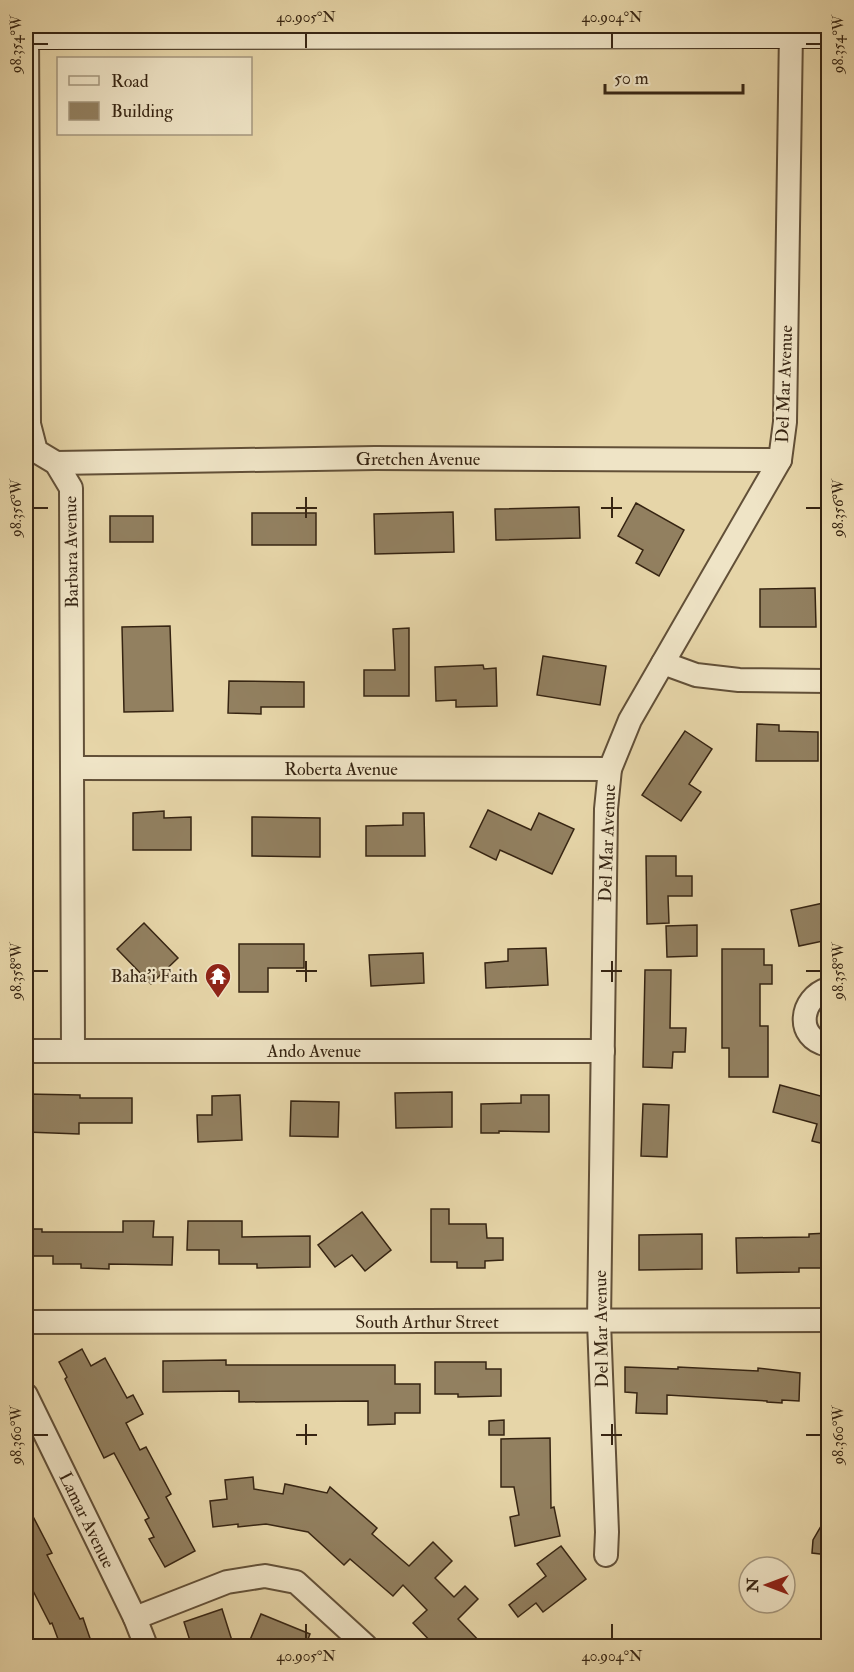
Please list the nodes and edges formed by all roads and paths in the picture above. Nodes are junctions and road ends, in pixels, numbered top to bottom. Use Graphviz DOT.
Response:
graph roads {
  1 [pos="162,29"];
  2 [pos="791,32"];
  3 [pos="828,32"];
  4 [pos="26,33"];
  5 [pos="780,460"];
  6 [pos="56,464"];
  7 [pos="663,663"];
  8 [pos="828,681"];
  9 [pos="72,768"];
  10 [pos="610,769"];
  11 [pos="828,988"];
  12 [pos="828,1045"];
  13 [pos="73,1050"];
  14 [pos="603,1051"];
  15 [pos="26,1052"];
  16 [pos="828,1320"];
  17 [pos="26,1322"];
  18 [pos="600,1322"];
  19 [pos="26,1395"];
  20 [pos="606,1554"];
  21 [pos="135,1618"];
  22 [pos="146,1647"];
  23 [pos="366,1647"];
  1 -- 2 [label="main road"];
  1 -- 4 [label="main road"];
  2 -- 3 [label="main road"];
  2 -- 5 [label="street, Del Mar Avenue"];
  4 -- 6 [label="street, Barbara Avenue"];
  5 -- 6 [label="street, Gretchen Avenue"];
  5 -- 7 [label="street, Del Mar Avenue"];
  6 -- 9 [label="street, Barbara Avenue"];
  7 -- 8 [label="street"];
  7 -- 10 [label="street, Del Mar Avenue"];
  9 -- 10 [label="street, Roberta Avenue"];
  9 -- 13 [label="street, Barbara Avenue"];
  10 -- 14 [label="street, Del Mar Avenue"];
  11 -- 12 [label="street"];
  13 -- 14 [label="street, Ando Avenue"];
  13 -- 15 [label="street, Ando Avenue"];
  14 -- 18 [label="street, Del Mar Avenue"];
  16 -- 18 [label="street, South Arthur Street"];
  17 -- 18 [label="street, South Arthur Street"];
  18 -- 20 [label="street, Del Mar Avenue"];
  19 -- 21 [label="street, Lamar Avenue"];
  21 -- 22 [label="street, Lamar Avenue"];
  21 -- 23 [label="street"];
}
